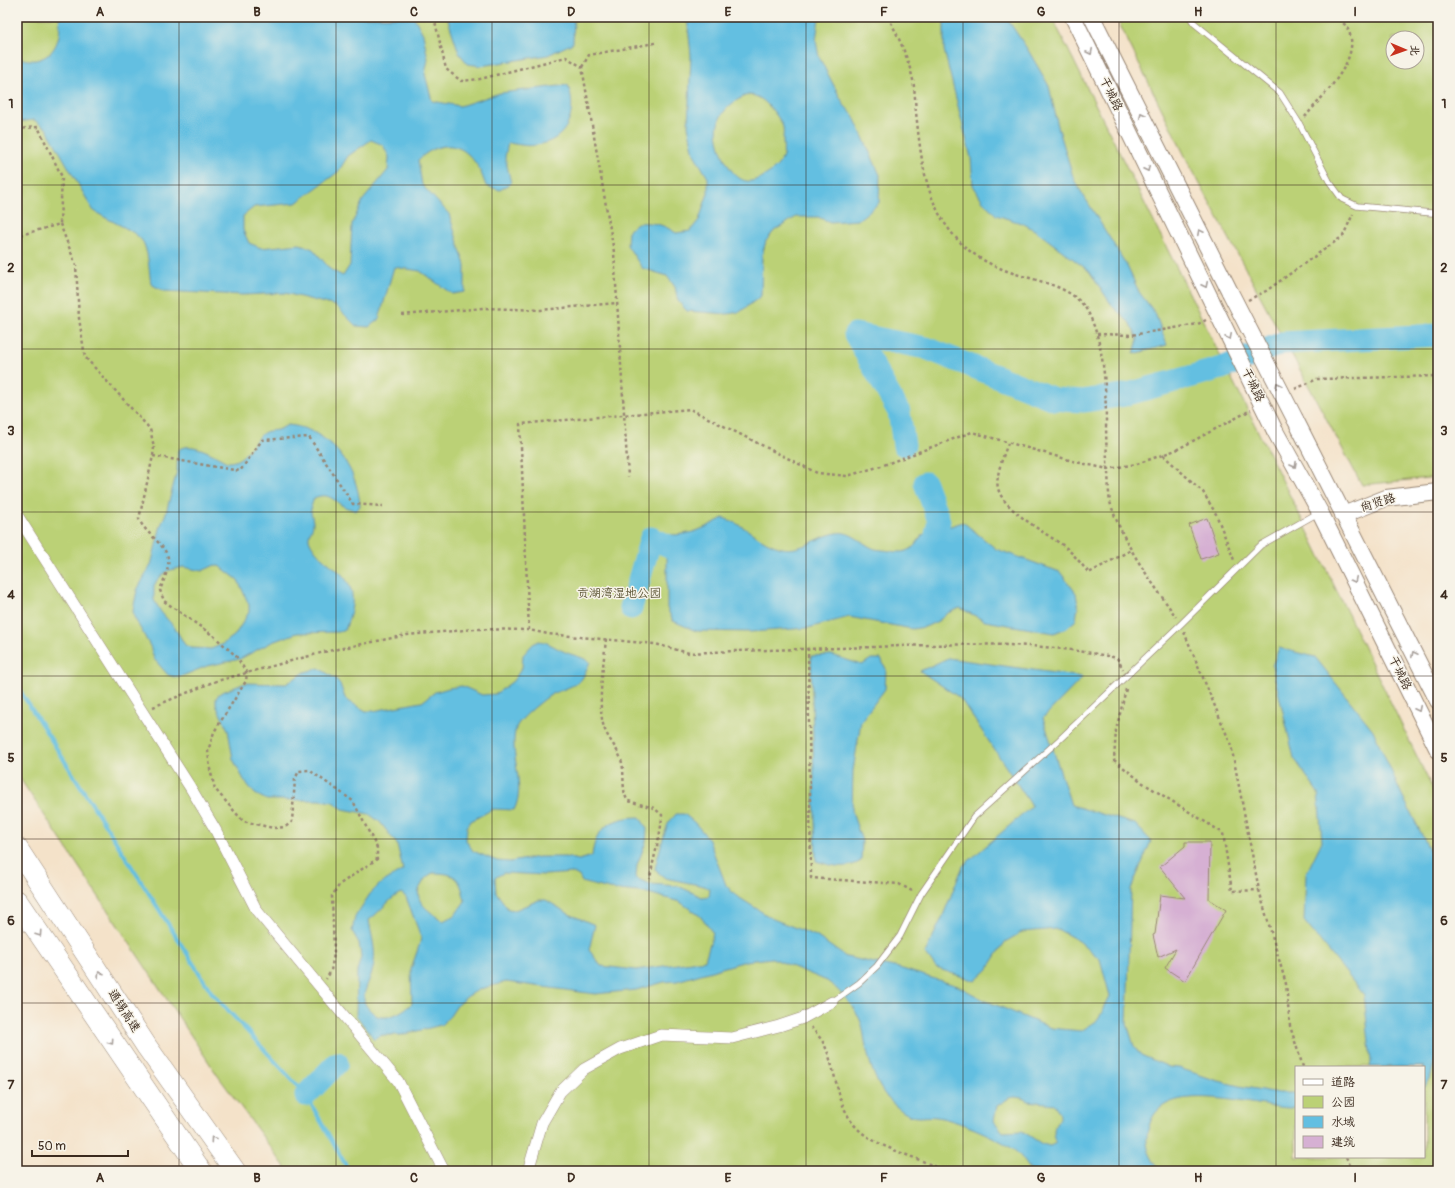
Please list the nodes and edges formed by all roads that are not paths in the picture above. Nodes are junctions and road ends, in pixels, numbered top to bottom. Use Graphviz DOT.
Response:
graph roads {
  1 [pos="1073,17"];
  2 [pos="1092,17"];
  3 [pos="1190,17"];
  4 [pos="1438,211"];
  5 [pos="1438,493"];
  6 [pos="1320,512"];
  7 [pos="17,515"];
  8 [pos="1343,516"];
  9 [pos="1438,701"];
  10 [pos="1438,750"];
  11 [pos="17,848"];
  12 [pos="17,901"];
  13 [pos="832,1002"];
  14 [pos="201,1171"];
  15 [pos="235,1171"];
  16 [pos="444,1171"];
  17 [pos="528,1171"];
  1 -- 6 [label="street, 干城路, one-way, bridge"];
  8 -- 2 [label="street, 干城路, one-way, bridge"];
  3 -- 4 [label="lane"];
  5 -- 8 [label="street, 尚贤路"];
  6 -- 10 [label="street, 干城路, one-way"];
  6 -- 13 [label="lane"];
  7 -- 16 [label="street"];
  9 -- 8 [label="street, 干城路, one-way"];
  15 -- 11 [label="highway, 通锡高速, one-way"];
  12 -- 14 [label="highway, one-way"];
  13 -- 17 [label="street"];
}
